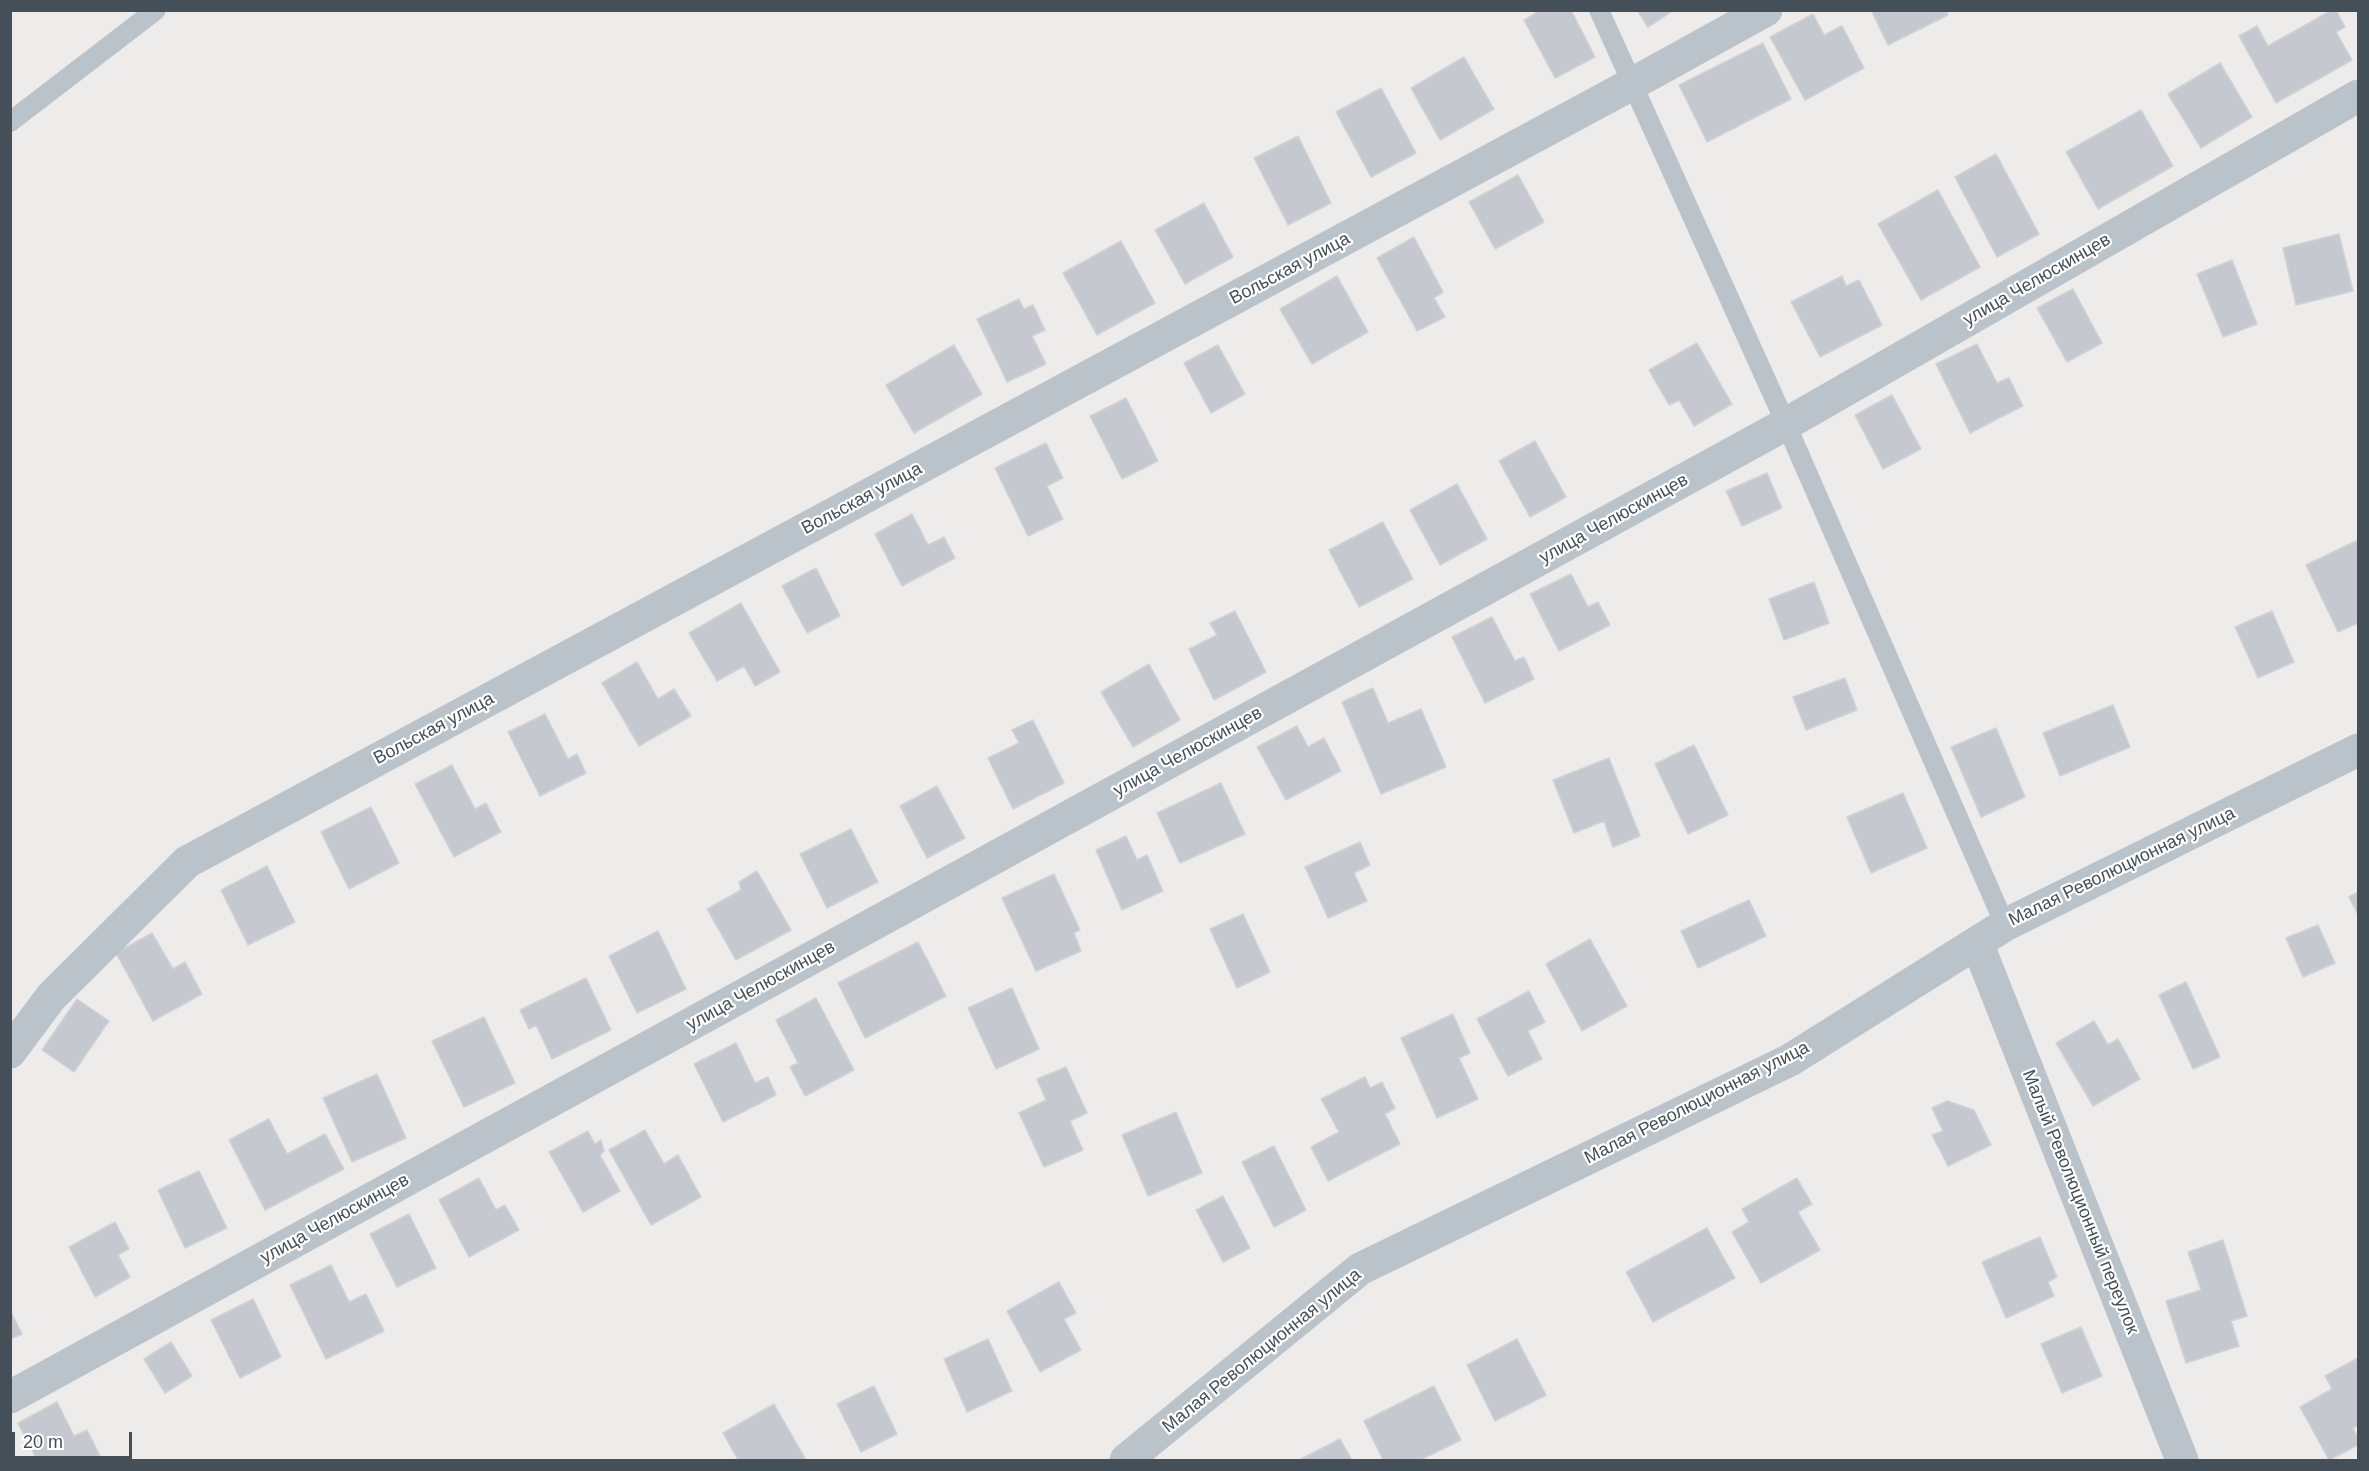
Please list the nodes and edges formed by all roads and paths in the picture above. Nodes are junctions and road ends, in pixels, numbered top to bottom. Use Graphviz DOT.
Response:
graph roads {
  1 [pos="156,10"];
  2 [pos="1599,10"];
  3 [pos="1766,10"];
  4 [pos="1632,84"];
  5 [pos="2358,96"];
  6 [pos="10,122"];
  7 [pos="1786,424"];
  8 [pos="2358,750"];
  9 [pos="2005,925"];
  10 [pos="1977,943"];
  11 [pos="10,1052"];
  12 [pos="10,1397"];
  13 [pos="1126,1461"];
  14 [pos="2182,1461"];
  1 -- 6 [label="lane"];
  2 -- 4 [label="lane"];
  3 -- 4 [label="street, Вольская улица"];
  4 -- 7 [label="lane"];
  4 -- 11 [label="street, Вольская улица"];
  5 -- 7 [label="street, улица Челюскинцев"];
  7 -- 9 [label="lane"];
  7 -- 12 [label="street, улица Челюскинцев"];
  8 -- 9 [label="street, Малая Революционная улица"];
  9 -- 10 [label="street, Малая Революционная улица"];
  10 -- 13 [label="street, Малая Революционная улица"];
  10 -- 14 [label="street, Малый Революционный переулок"];
}
